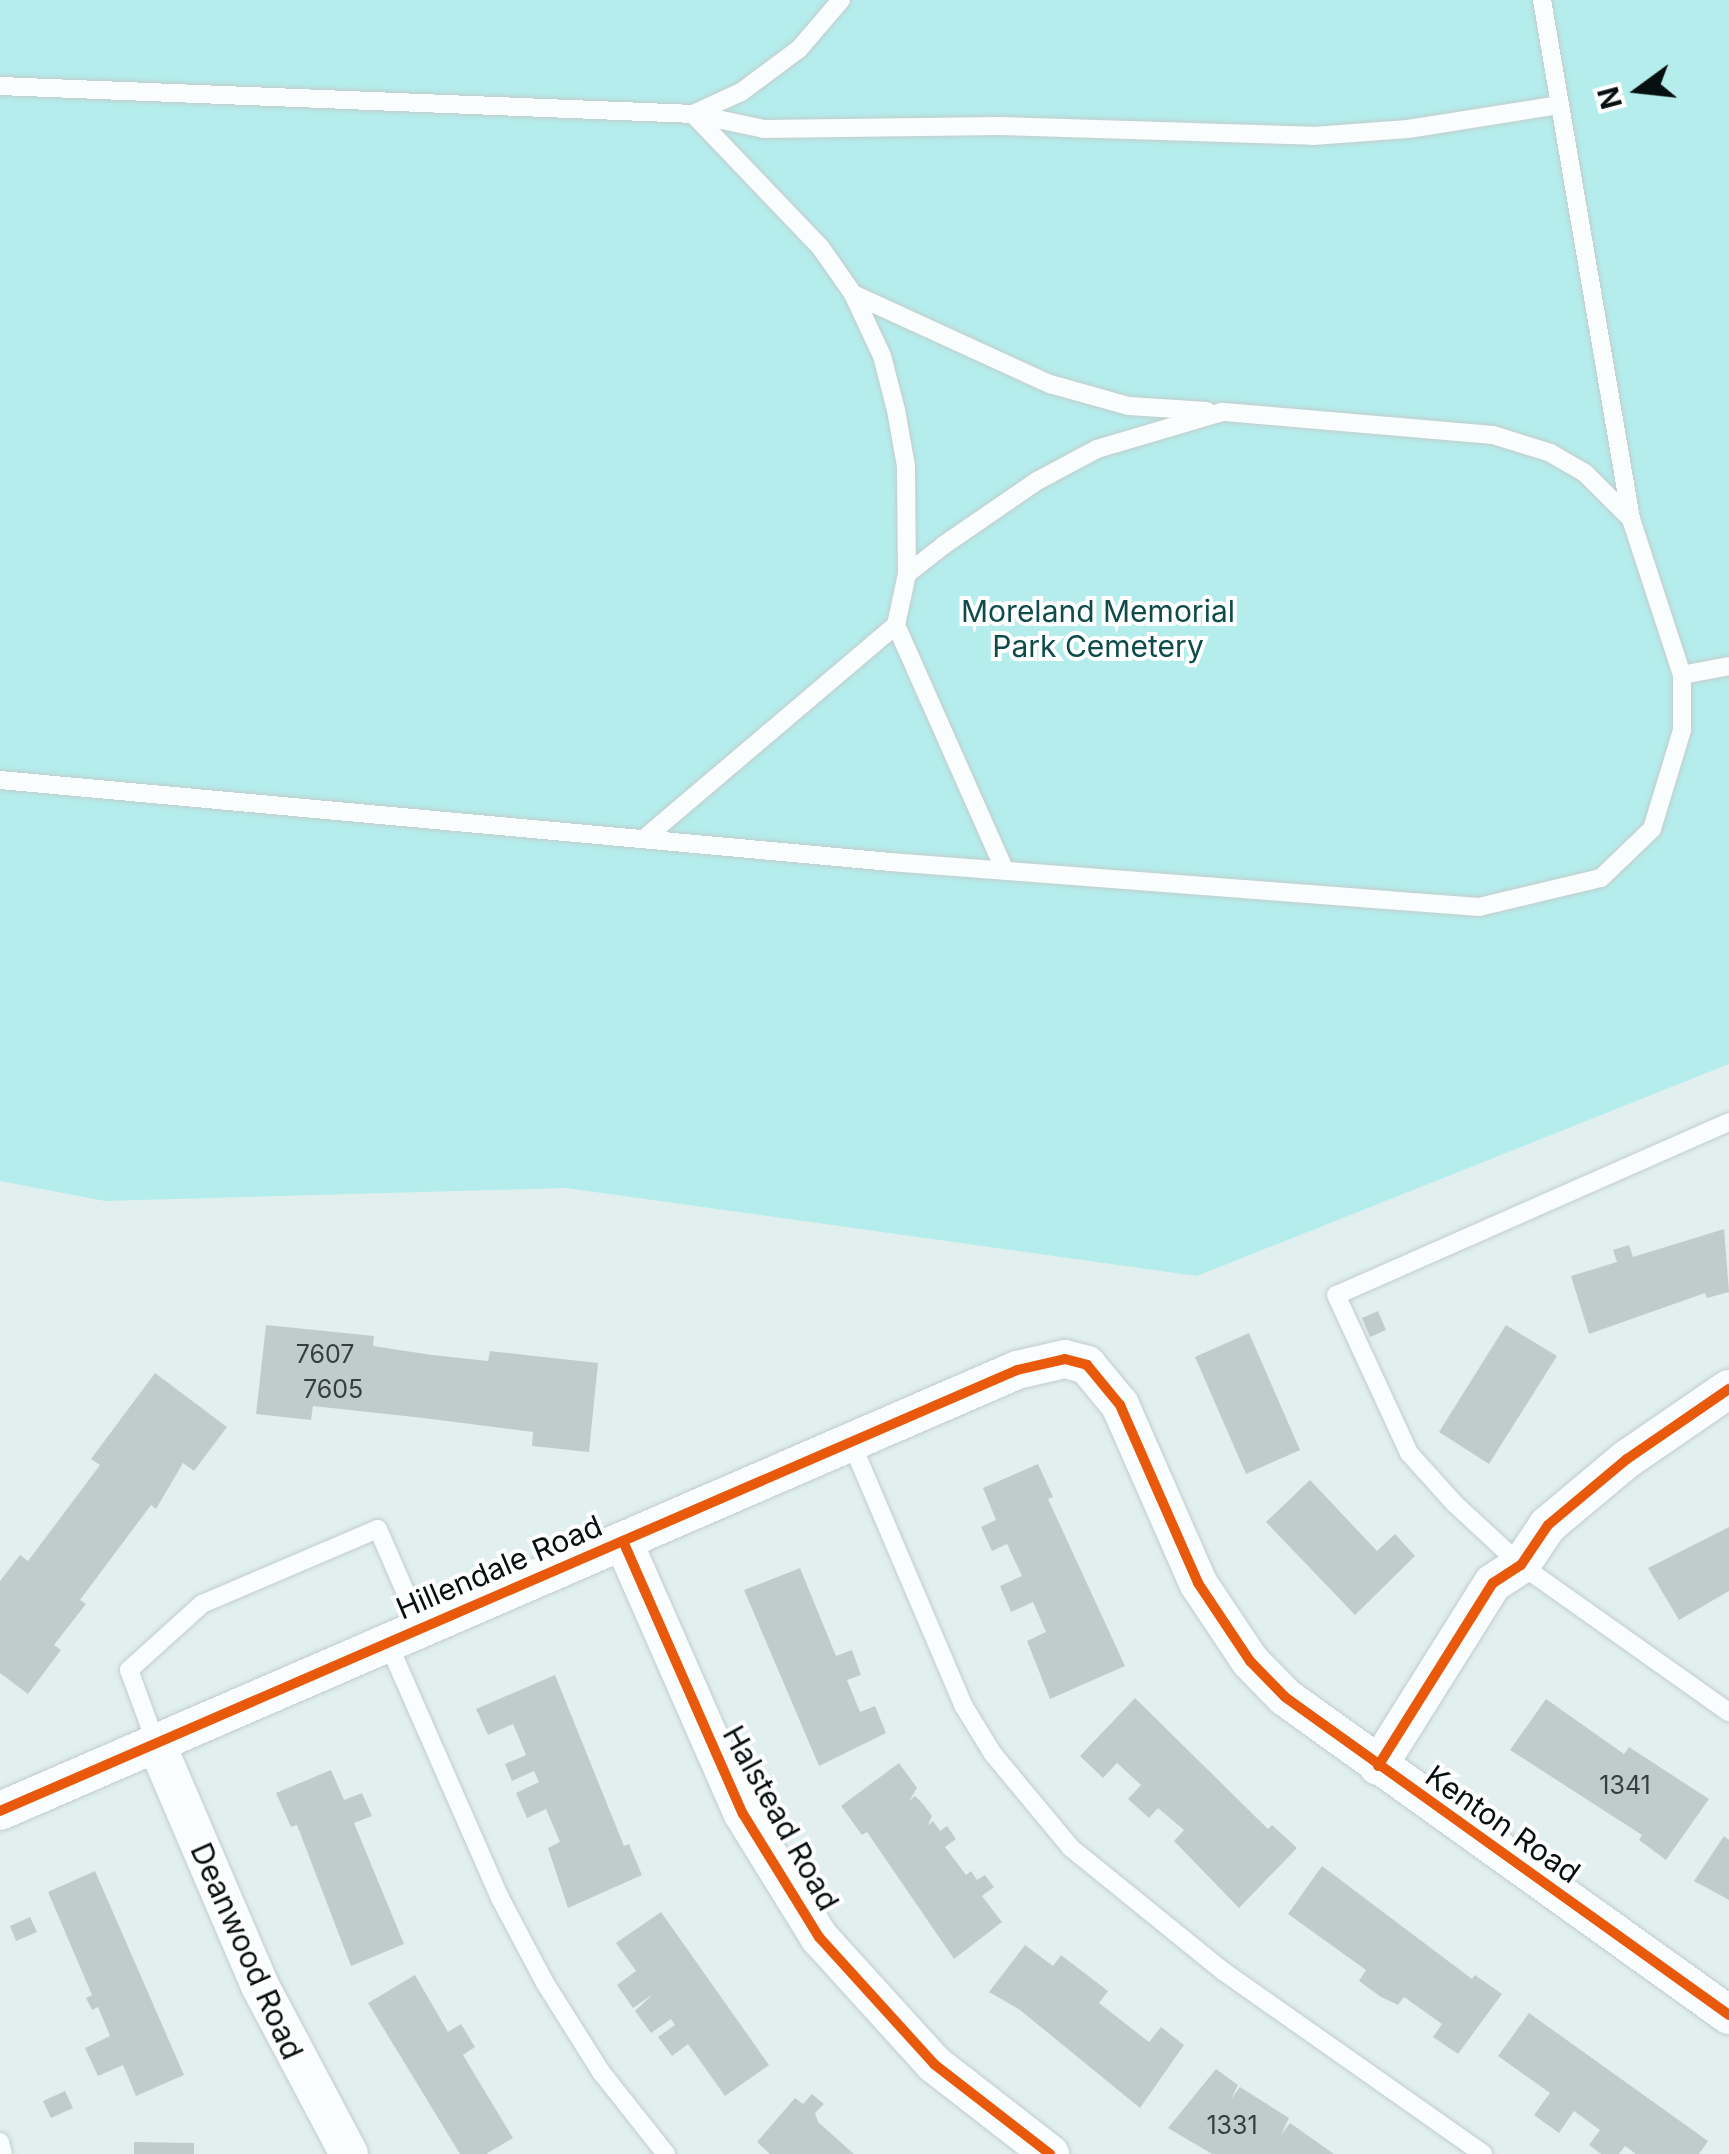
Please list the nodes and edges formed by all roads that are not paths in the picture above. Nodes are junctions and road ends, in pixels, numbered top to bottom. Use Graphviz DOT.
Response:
graph roads {
  1 [pos="841,0"];
  2 [pos="1542,0"];
  3 [pos="0,86"];
  4 [pos="1560,105"];
  5 [pos="693,114"];
  6 [pos="853,294"];
  7 [pos="1222,412"];
  8 [pos="1631,520"];
  9 [pos="907,574"];
  10 [pos="896,625"];
  11 [pos="1729,666"];
  12 [pos="1682,675"];
  13 [pos="0,780"];
  14 [pos="645,838"];
  15 [pos="1005,871"];
  16 [pos="1729,1122"];
  17 [pos="1017,1370"];
  18 [pos="1729,1389"];
  19 [pos="851,1442"];
  20 [pos="623,1541"];
  21 [pos="1521,1565"];
  22 [pos="404,1635"];
  23 [pos="1729,1712"];
  24 [pos="156,1744"];
  25 [pos="1378,1766"];
  26 [pos="0,1811"];
  27 [pos="1729,2015"];
  28 [pos="0,2142"];
  29 [pos="2,2154"];
  30 [pos="349,2154"];
  31 [pos="666,2154"];
  32 [pos="1050,2154"];
  33 [pos="1483,2154"];
  1 -- 5 [label="lane"];
  2 -- 4 [label="lane"];
  3 -- 5 [label="lane"];
  4 -- 5 [label="lane"];
  4 -- 8 [label="lane"];
  5 -- 6 [label="lane"];
  6 -- 7 [label="lane"];
  6 -- 9 [label="lane"];
  7 -- 8 [label="lane"];
  7 -- 9 [label="lane"];
  8 -- 12 [label="lane"];
  9 -- 10 [label="lane"];
  10 -- 14 [label="lane"];
  10 -- 15 [label="lane"];
  11 -- 12 [label="lane"];
  12 -- 15 [label="lane"];
  13 -- 14 [label="lane"];
  14 -- 15 [label="lane"];
  16 -- 21 [label="lane"];
  17 -- 19 [label="street, Hillendale Road"];
  17 -- 25 [label="street, Kenton Road"];
  18 -- 21 [label="street"];
  19 -- 20 [label="street, Hillendale Road"];
  19 -- 33 [label="lane"];
  20 -- 22 [label="street, Hillendale Road"];
  20 -- 32 [label="street, Halstead Road"];
  21 -- 23 [label="lane"];
  21 -- 25 [label="street"];
  22 -- 24 [label="street, Hillendale Road"];
  22 -- 24 [label="lane"];
  22 -- 31 [label="lane"];
  24 -- 26 [label="street, Hillendale Road"];
  24 -- 30 [label="street, Deanwood Road"];
  25 -- 27 [label="street, Kenton Road"];
  28 -- 29 [label="lane"];
}
